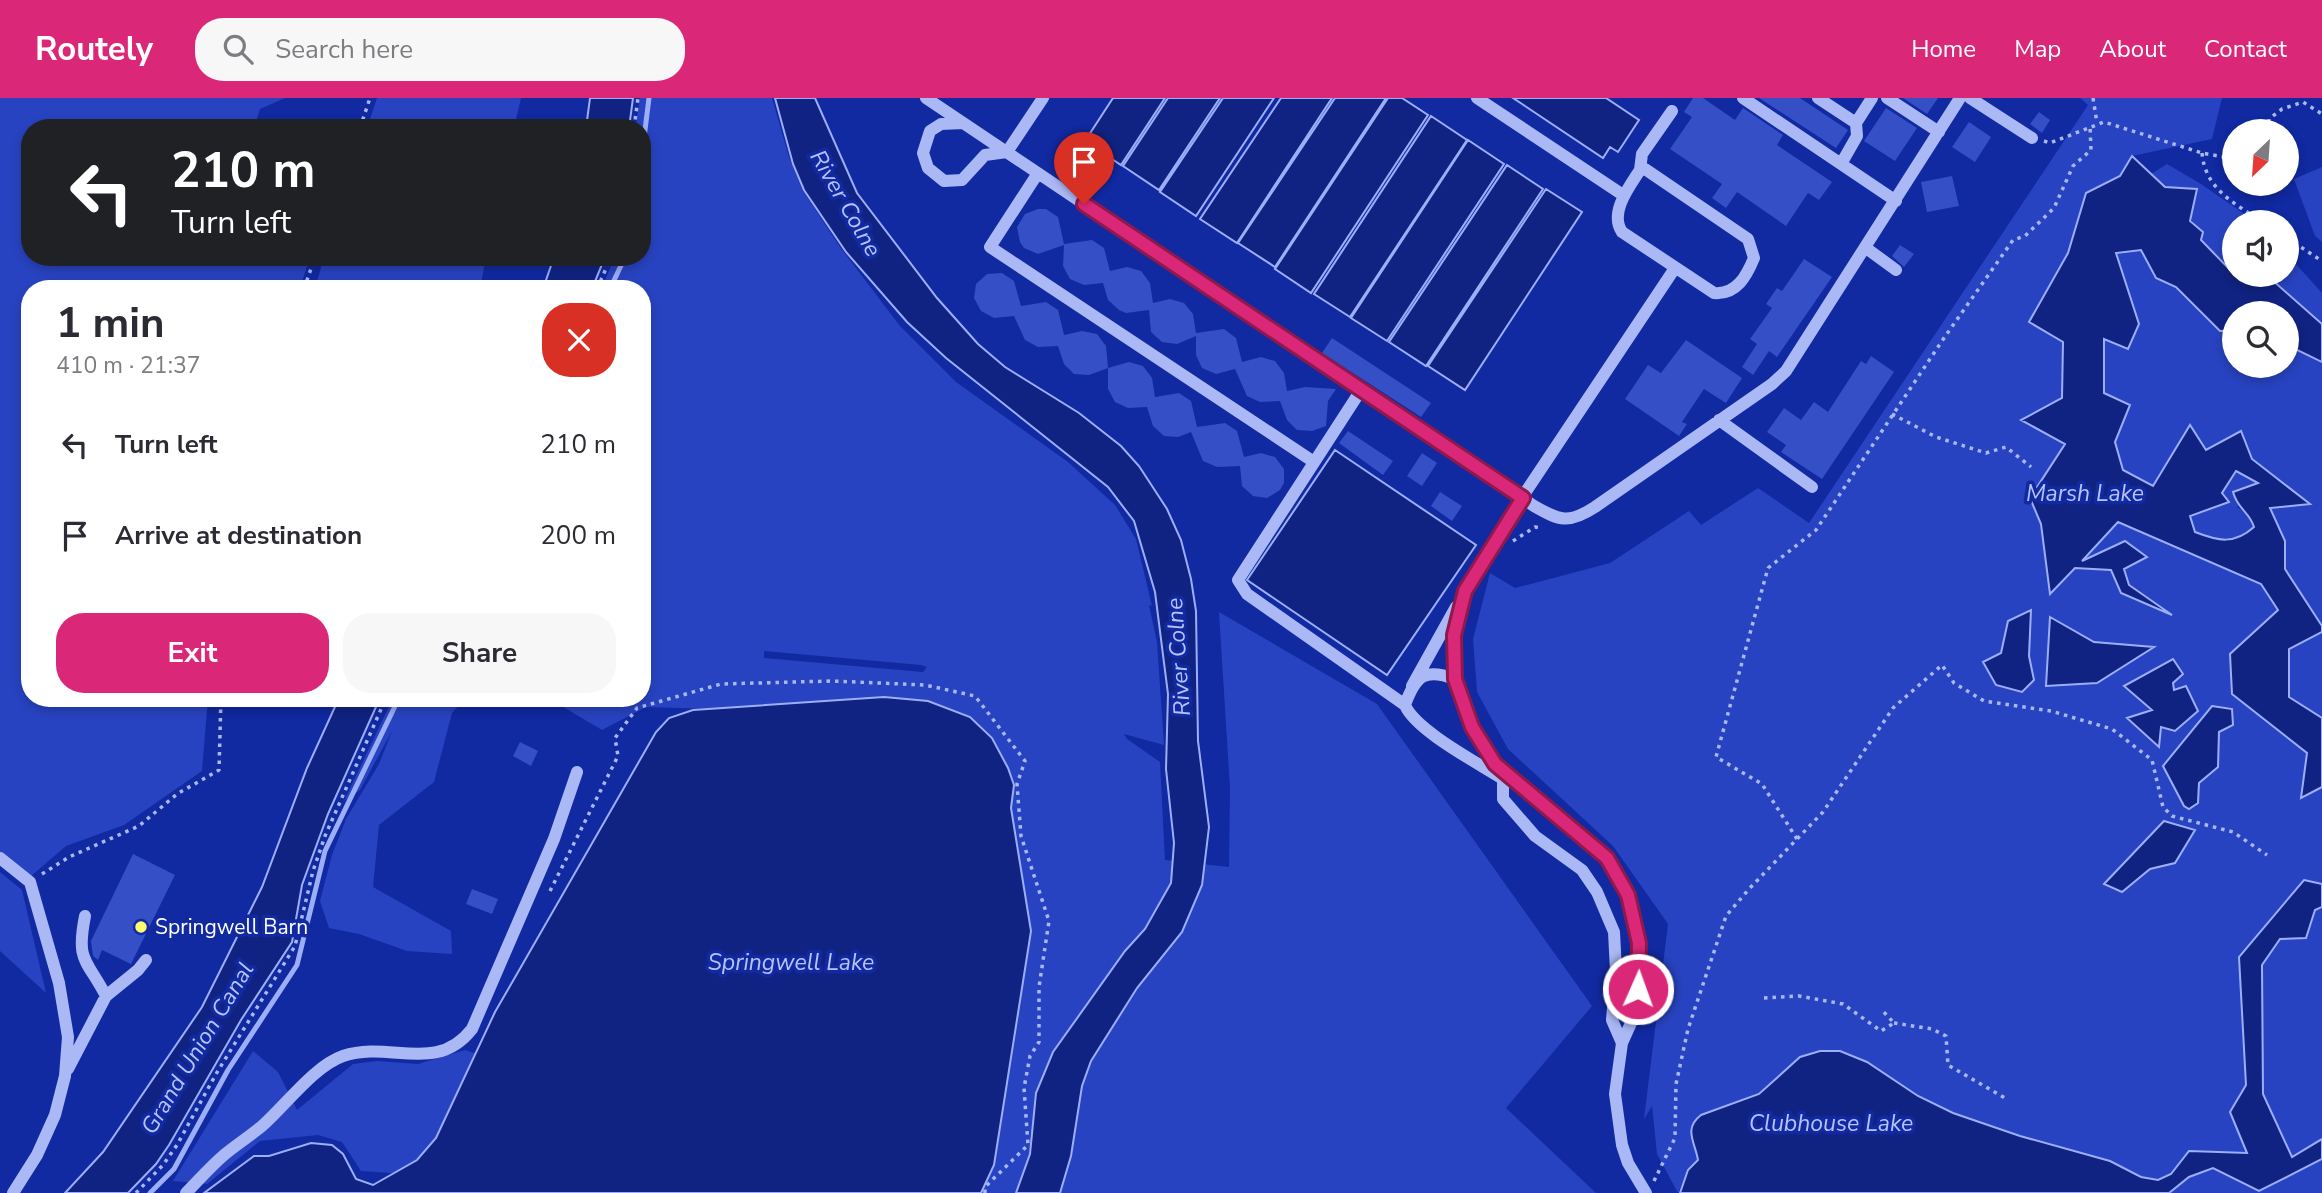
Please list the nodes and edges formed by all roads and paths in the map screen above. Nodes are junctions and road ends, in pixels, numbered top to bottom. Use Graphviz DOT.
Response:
graph roads {
  1 [pos="370,98"];
  2 [pos="638,98"];
  3 [pos="926,98"];
  4 [pos="1043,98"];
  5 [pos="1476,98"];
  6 [pos="1743,98"];
  7 [pos="1818,98"];
  8 [pos="1872,98"];
  9 [pos="1887,98"];
  10 [pos="1960,98"];
  11 [pos="1970,98"];
  12 [pos="2093,98"];
  13 [pos="1672,111"];
  14 [pos="2322,114"];
  15 [pos="363,119"];
  16 [pos="635,119"];
  17 [pos="2269,119"];
  18 [pos="963,123"];
  19 [pos="1856,123"];
  20 [pos="2098,124"];
  21 [pos="2090,126"];
  22 [pos="1938,132"];
  23 [pos="2032,138"];
  24 [pos="1007,152"];
  25 [pos="2202,153"];
  26 [pos="2222,157"];
  27 [pos="1841,163"];
  28 [pos="1640,170"];
  29 [pos="1038,173"];
  30 [pos="1623,195"];
  31 [pos="1896,201"];
  32 [pos="2245,210"];
  33 [pos="2299,246"];
  34 [pos="1866,248"];
  35 [pos="2322,261"];
  36 [pos="1675,268"];
  37 [pos="1896,270"];
  38 [pos="1361,390"];
  39 [pos="1892,414"];
  40 [pos="1720,420"];
  41 [pos="1314,462"];
  42 [pos="2031,467"];
  43 [pos="1812,486"];
  44 [pos="1523,498"];
  45 [pos="1549,529"];
  46 [pos="1511,542"];
  47 [pos="1465,591"];
  48 [pos="1455,679"];
  49 [pos="1412,686"];
  50 [pos="651,704"];
  51 [pos="1405,705"];
  52 [pos="221,707"];
  53 [pos="382,707"];
  54 [pos="640,707"];
  55 [pos="1495,764"];
  56 [pos="577,772"];
  57 [pos="1503,779"];
  58 [pos="1797,839"];
  59 [pos="2267,855"];
  60 [pos="0,858"];
  61 [pos="30,882"];
  62 [pos="550,890"];
  63 [pos="85,916"];
  64 [pos="146,960"];
  65 [pos="106,996"];
  66 [pos="1763,999"];
  67 [pos="1881,1009"];
  68 [pos="1894,1023"];
  69 [pos="1622,1043"];
  70 [pos="65,1076"];
  71 [pos="2005,1098"];
  72 [pos="1650,1187"];
  73 [pos="13,1193"];
  74 [pos="136,1193"];
  75 [pos="186,1193"];
  76 [pos="985,1193"];
  1 -- 15 [label="path"];
  2 -- 16 [label="path"];
  3 -- 18 [label="street"];
  4 -- 24 [label="street"];
  5 -- 30 [label="street"];
  6 -- 27 [label="street"];
  7 -- 19 [label="street"];
  8 -- 19 [label="street"];
  9 -- 22 [label="street"];
  10 -- 22 [label="street"];
  11 -- 23 [label="street"];
  12 -- 20 [label="path"];
  13 -- 28 [label="street"];
  14 -- 17 [label="path"];
  18 -- 24 [label="street"];
  18 -- 24 [label="street"];
  19 -- 27 [label="street"];
  20 -- 21 [label="path"];
  20 -- 25 [label="path"];
  21 -- 23 [label="path"];
  21 -- 39 [label="path"];
  22 -- 31 [label="street"];
  24 -- 29 [label="street"];
  25 -- 26 [label="path"];
  25 -- 32 [label="path"];
  27 -- 31 [label="street"];
  28 -- 30 [label="street"];
  28 -- 36 [label="street"];
  29 -- 38 [label="street"];
  29 -- 41 [label="street"];
  30 -- 36 [label="street"];
  31 -- 34 [label="street"];
  33 -- 35 [label="path"];
  34 -- 37 [label="street"];
  34 -- 40 [label="street"];
  36 -- 44 [label="street"];
  38 -- 41 [label="street"];
  38 -- 44 [label="street"];
  39 -- 42 [label="path"];
  39 -- 58 [label="path"];
  40 -- 43 [label="street"];
  40 -- 44 [label="street"];
  41 -- 51 [label="street"];
  44 -- 47 [label="street"];
  45 -- 46 [label="path"];
  47 -- 48 [label="street"];
  47 -- 49 [label="street"];
  48 -- 49 [label="street"];
  48 -- 55 [label="street"];
  49 -- 51 [label="street"];
  50 -- 76 [label="path"];
  51 -- 57 [label="street"];
  52 -- 61 [label="path"];
  53 -- 74 [label="path"];
  54 -- 62 [label="path"];
  55 -- 57 [label="street"];
  55 -- 69 [label="street"];
  56 -- 75 [label="street"];
  57 -- 69 [label="street"];
  58 -- 59 [label="path"];
  58 -- 72 [label="path"];
  60 -- 61 [label="street"];
  61 -- 70 [label="street"];
  63 -- 65 [label="street"];
  64 -- 65 [label="street"];
  65 -- 70 [label="street"];
  66 -- 68 [label="path"];
  67 -- 68 [label="path"];
  68 -- 71 [label="path"];
  69 -- 72 [label="street"];
  70 -- 73 [label="street"];
}
